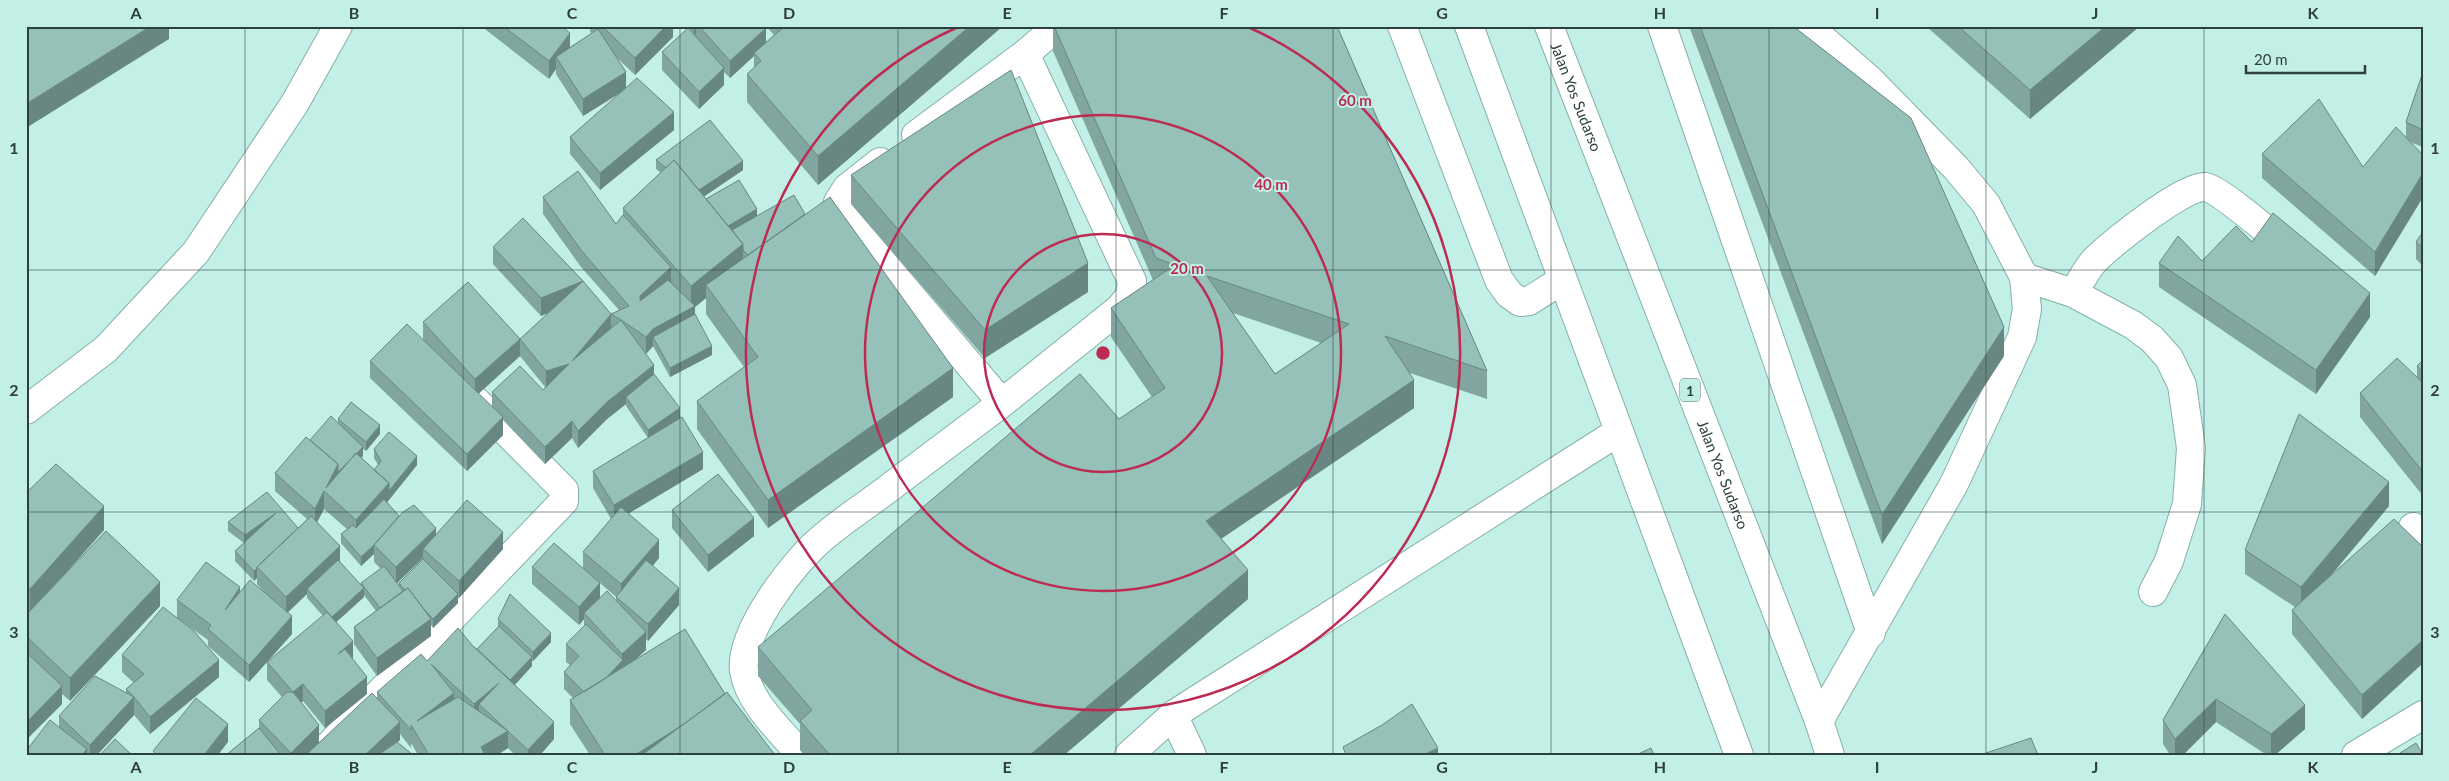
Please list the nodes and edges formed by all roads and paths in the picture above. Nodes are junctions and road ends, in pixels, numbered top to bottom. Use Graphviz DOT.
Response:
graph roads {
  1 [pos="338,26"];
  2 [pos="1058,26"];
  3 [pos="1402,26"];
  4 [pos="1469,26"];
  5 [pos="1549,26"];
  6 [pos="1662,26"];
  7 [pos="1808,26"];
  8 [pos="1025,54"];
  9 [pos="2308,263"];
  10 [pos="2024,277"];
  11 [pos="1562,280"];
  12 [pos="2073,293"];
  13 [pos="461,386"];
  14 [pos="1002,403"];
  15 [pos="26,410"];
  16 [pos="1618,432"];
  17 [pos="2153,592"];
  18 [pos="1871,633"];
  19 [pos="1173,715"];
  20 [pos="2423,715"];
  21 [pos="1819,721"];
  22 [pos="320,755"];
  23 [pos="800,755"];
  24 [pos="1129,755"];
  25 [pos="1192,755"];
  26 [pos="1739,755"];
  27 [pos="1830,755"];
  28 [pos="2356,755"];
  1 -- 15 [label="main road"];
  2 -- 8 [label="main road"];
  3 -- 11 [label="main road"];
  4 -- 11 [label="main road"];
  5 -- 21 [label="main road, Jalan Yos Sudarso / 1"];
  6 -- 18 [label="main road"];
  7 -- 10 [label="main road"];
  8 -- 14 [label="main road"];
  8 -- 14 [label="main road"];
  9 -- 12 [label="main road"];
  10 -- 12 [label="main road"];
  10 -- 18 [label="main road"];
  11 -- 16 [label="main road"];
  12 -- 17 [label="main road"];
  13 -- 22 [label="main road"];
  14 -- 23 [label="main road"];
  16 -- 19 [label="main road"];
  16 -- 26 [label="main road"];
  18 -- 21 [label="main road"];
  19 -- 24 [label="main road"];
  19 -- 25 [label="main road"];
  20 -- 28 [label="main road"];
  21 -- 27 [label="main road, Jalan Yos Sudarso / 1"];
}
